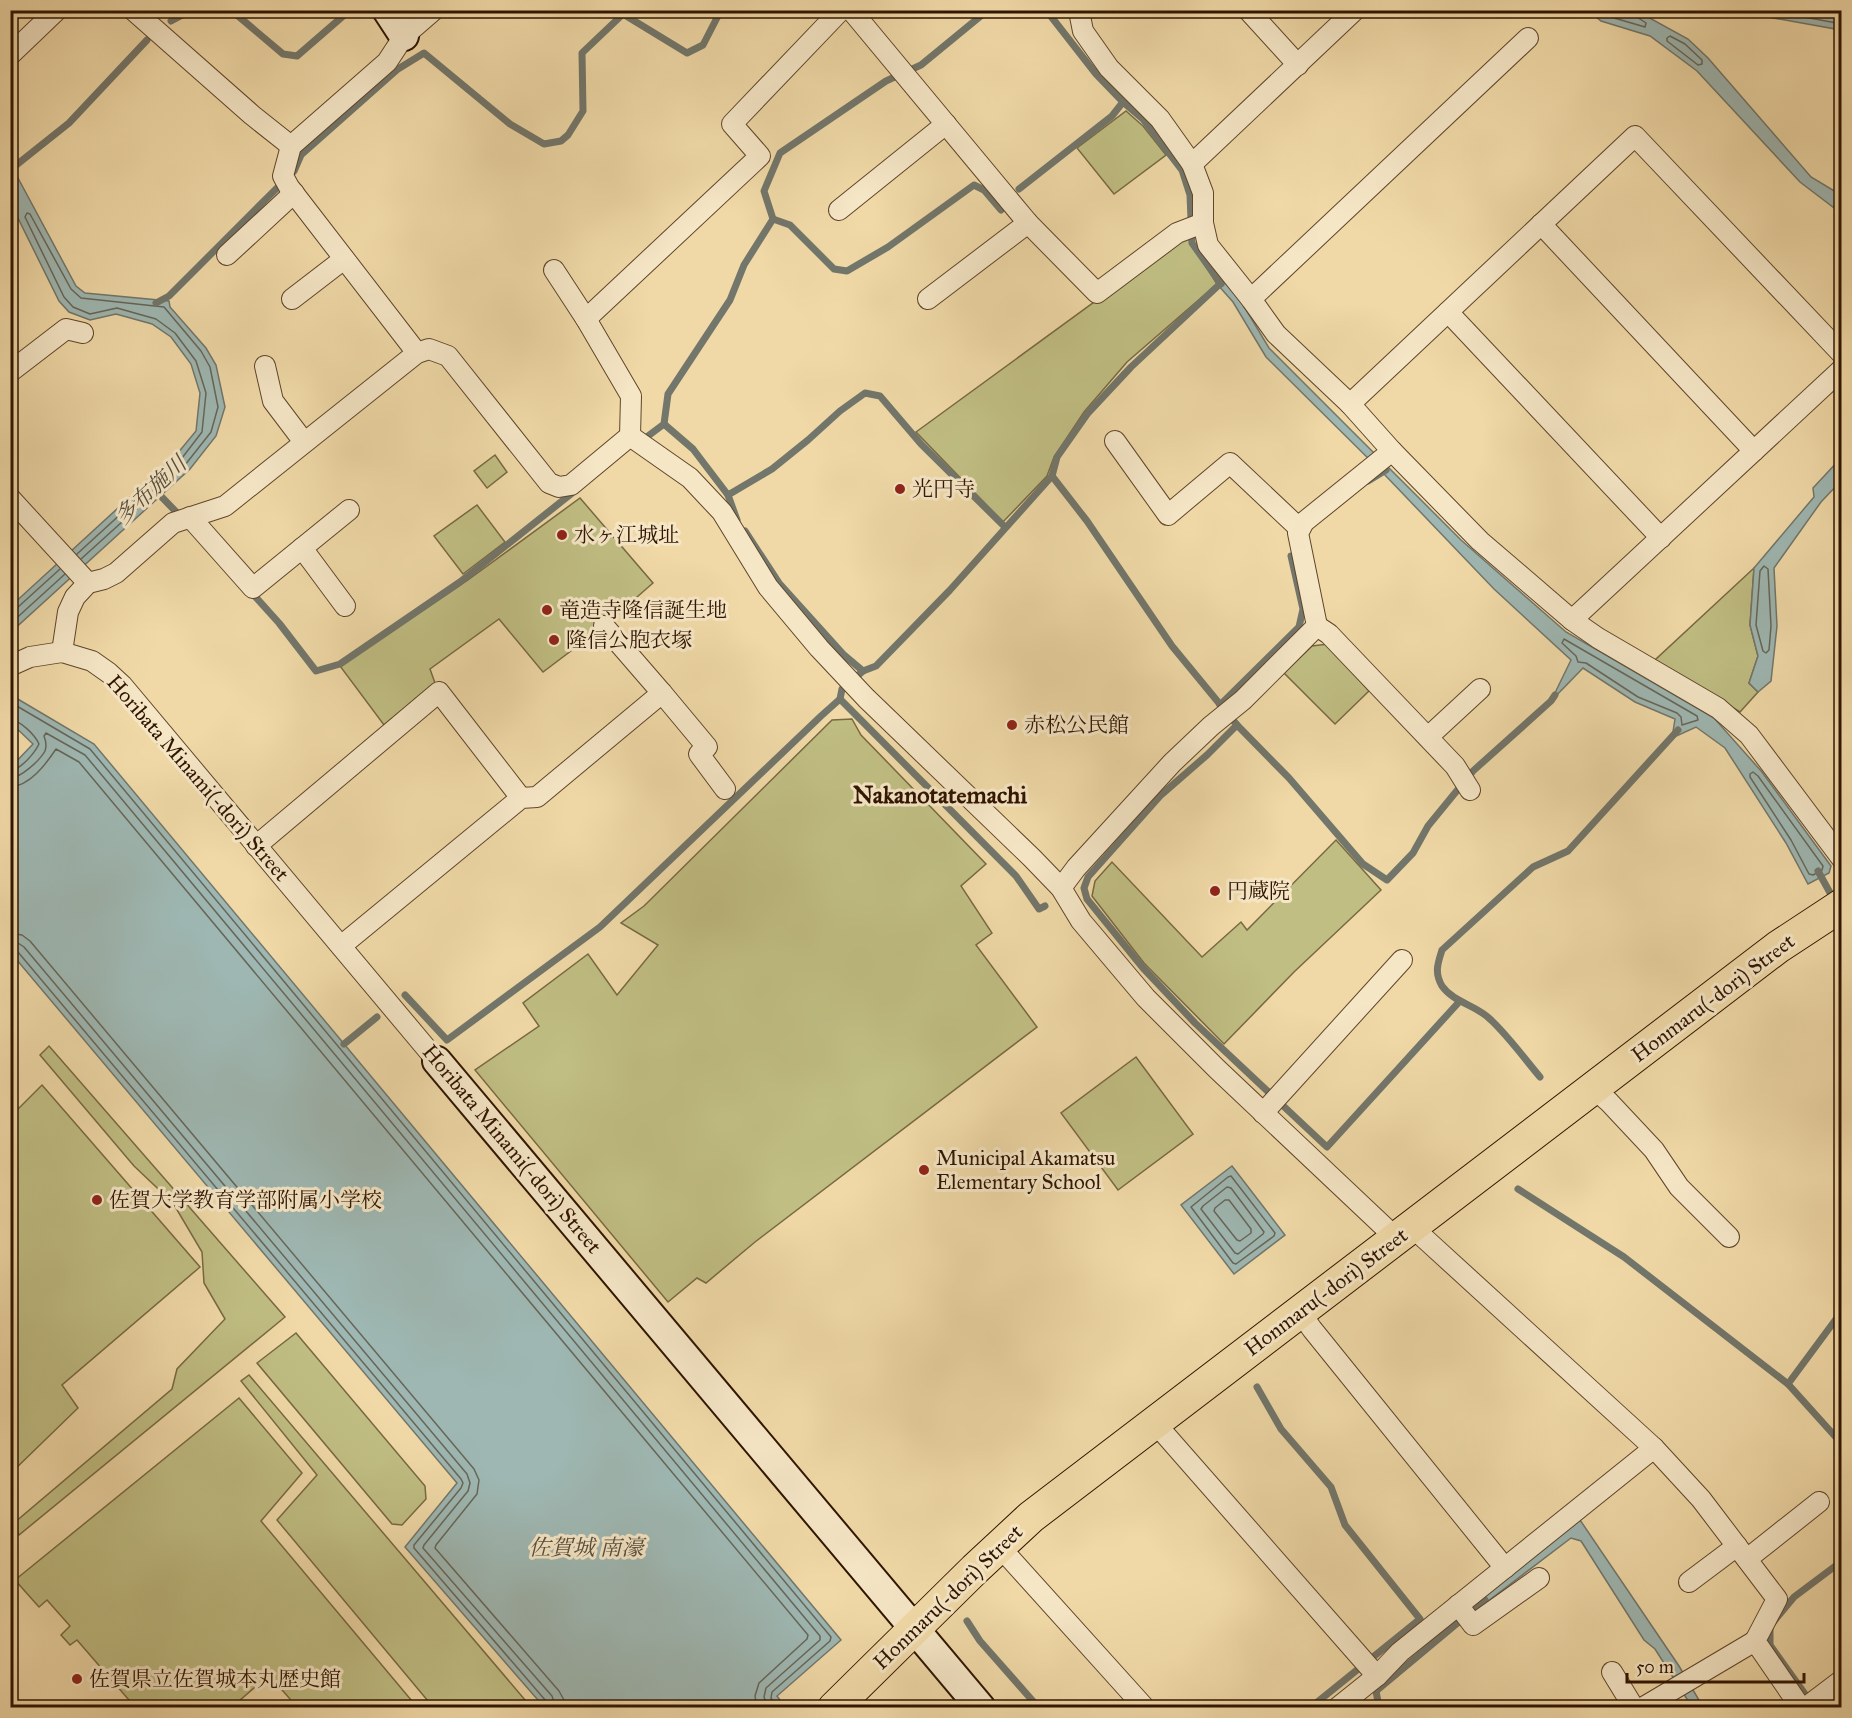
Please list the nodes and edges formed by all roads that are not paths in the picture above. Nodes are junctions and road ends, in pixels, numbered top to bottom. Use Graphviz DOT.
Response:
graph roads {
  1 [pos="57,10"];
  2 [pos="133,10"];
  3 [pos="387,10"];
  4 [pos="434,10"];
  5 [pos="841,10"];
  6 [pos="851,10"];
  7 [pos="1083,10"];
  8 [pos="1248,10"];
  9 [pos="1355,10"];
  10 [pos="404,36"];
  11 [pos="1528,39"];
  12 [pos="10,55"];
  13 [pos="1298,65"];
  14 [pos="946,124"];
  15 [pos="291,146"];
  16 [pos="1192,164"];
  17 [pos="288,185"];
  18 [pos="839,210"];
  19 [pos="1028,222"];
  20 [pos="1203,222"];
  21 [pos="1541,224"];
  22 [pos="227,255"];
  23 [pos="344,259"];
  24 [pos="554,270"];
  25 [pos="292,299"];
  26 [pos="928,299"];
  27 [pos="1251,299"];
  28 [pos="1448,312"];
  29 [pos="586,319"];
  30 [pos="83,333"];
  31 [pos="417,353"];
  32 [pos="1842,354"];
  33 [pos="265,366"];
  34 [pos="1842,369"];
  35 [pos="10,372"];
  36 [pos="1350,404"];
  37 [pos="636,440"];
  38 [pos="1115,441"];
  39 [pos="304,442"];
  40 [pos="1754,451"];
  41 [pos="1383,458"];
  42 [pos="14,507"];
  43 [pos="349,510"];
  44 [pos="182,520"];
  45 [pos="1300,529"];
  46 [pos="1661,538"];
  47 [pos="302,548"];
  48 [pos="84,578"];
  49 [pos="345,606"];
  50 [pos="1572,620"];
  51 [pos="604,626"];
  52 [pos="1317,626"];
  53 [pos="62,652"];
  54 [pos="10,666"];
  55 [pos="1480,689"];
  56 [pos="662,693"];
  57 [pos="1428,737"];
  58 [pos="1466,784"];
  59 [pos="725,789"];
  60 [pos="521,798"];
  61 [pos="256,846"];
  62 [pos="1842,859"];
  63 [pos="1061,888"];
  64 [pos="1833,910"];
  65 [pos="341,946"];
  66 [pos="1402,960"];
  67 [pos="437,1061"];
  68 [pos="1593,1088"];
  69 [pos="1272,1103"];
  70 [pos="1404,1233"];
  71 [pos="1729,1237"];
  72 [pos="1300,1312"];
  73 [pos="1155,1423"];
  74 [pos="1653,1448"];
  75 [pos="1819,1502"];
  76 [pos="999,1546"];
  77 [pos="1742,1553"];
  78 [pos="1505,1568"];
  79 [pos="1539,1578"];
  80 [pos="1689,1582"];
  81 [pos="1458,1605"];
  82 [pos="914,1628"];
  83 [pos="1755,1641"];
  84 [pos="1370,1668"];
  85 [pos="1612,1672"];
  86 [pos="1842,1680"];
  87 [pos="1808,1704"];
  88 [pos="834,1707"];
  89 [pos="981,1707"];
  90 [pos="1145,1707"];
  91 [pos="1336,1707"];
  92 [pos="1634,1707"];
  93 [pos="1642,1707"];
  1 -- 12 [label="street"];
  2 -- 15 [label="street"];
  3 -- 10 [label="street"];
  4 -- 10 [label="street"];
  5 -- 29 [label="street"];
  6 -- 14 [label="street"];
  7 -- 16 [label="street"];
  8 -- 13 [label="street"];
  9 -- 13 [label="street"];
  10 -- 15 [label="street"];
  11 -- 27 [label="street"];
  13 -- 16 [label="street"];
  14 -- 18 [label="street"];
  14 -- 19 [label="street"];
  15 -- 17 [label="street"];
  16 -- 20 [label="street"];
  17 -- 22 [label="street"];
  17 -- 23 [label="street"];
  19 -- 20 [label="street"];
  19 -- 26 [label="street"];
  20 -- 27 [label="street"];
  21 -- 28 [label="street"];
  21 -- 32 [label="street"];
  21 -- 40 [label="street"];
  23 -- 25 [label="street"];
  23 -- 31 [label="street"];
  24 -- 29 [label="street"];
  27 -- 36 [label="street"];
  28 -- 36 [label="street"];
  28 -- 46 [label="street"];
  29 -- 37 [label="street"];
  30 -- 35 [label="street"];
  31 -- 37 [label="street"];
  31 -- 39 [label="street"];
  33 -- 39 [label="street"];
  34 -- 40 [label="street"];
  36 -- 41 [label="street"];
  37 -- 63 [label="street"];
  38 -- 45 [label="street"];
  39 -- 44 [label="street"];
  40 -- 46 [label="street"];
  41 -- 45 [label="street"];
  41 -- 50 [label="street"];
  42 -- 48 [label="street"];
  43 -- 47 [label="street"];
  44 -- 47 [label="street"];
  44 -- 48 [label="street"];
  45 -- 52 [label="street"];
  46 -- 50 [label="street"];
  47 -- 49 [label="street"];
  48 -- 53 [label="street"];
  50 -- 62 [label="street"];
  51 -- 56 [label="street"];
  52 -- 57 [label="street"];
  52 -- 63 [label="street"];
  53 -- 54 [label="street, Horibata Minami(-dori) Street"];
  53 -- 61 [label="street, Horibata Minami(-dori) Street"];
  55 -- 57 [label="street"];
  56 -- 59 [label="street"];
  56 -- 60 [label="street"];
  57 -- 58 [label="street"];
  60 -- 61 [label="street"];
  60 -- 65 [label="street"];
  61 -- 65 [label="street, Horibata Minami(-dori) Street"];
  63 -- 69 [label="street"];
  64 -- 68 [label="main road, Honmaru(-dori) Street"];
  65 -- 67 [label="street, Horibata Minami(-dori) Street"];
  66 -- 69 [label="street"];
  67 -- 82 [label="street, Horibata Minami(-dori) Street"];
  68 -- 70 [label="main road, Honmaru(-dori) Street"];
  68 -- 71 [label="street"];
  69 -- 70 [label="street"];
  70 -- 72 [label="main road, Honmaru(-dori) Street"];
  70 -- 74 [label="street"];
  72 -- 73 [label="main road, Honmaru(-dori) Street"];
  72 -- 78 [label="street"];
  73 -- 76 [label="main road, Honmaru(-dori) Street"];
  73 -- 84 [label="street"];
  74 -- 77 [label="street"];
  74 -- 78 [label="street"];
  75 -- 77 [label="street"];
  76 -- 82 [label="main road, Honmaru(-dori) Street"];
  76 -- 90 [label="street"];
  77 -- 80 [label="street"];
  77 -- 83 [label="street"];
  78 -- 81 [label="street"];
  79 -- 81 [label="street"];
  81 -- 84 [label="street"];
  82 -- 88 [label="main road, Honmaru(-dori) Street"];
  82 -- 89 [label="street, Horibata Minami(-dori) Street"];
  83 -- 87 [label="street"];
  83 -- 93 [label="street"];
  84 -- 91 [label="street"];
  85 -- 92 [label="street"];
  86 -- 87 [label="street"];
}
